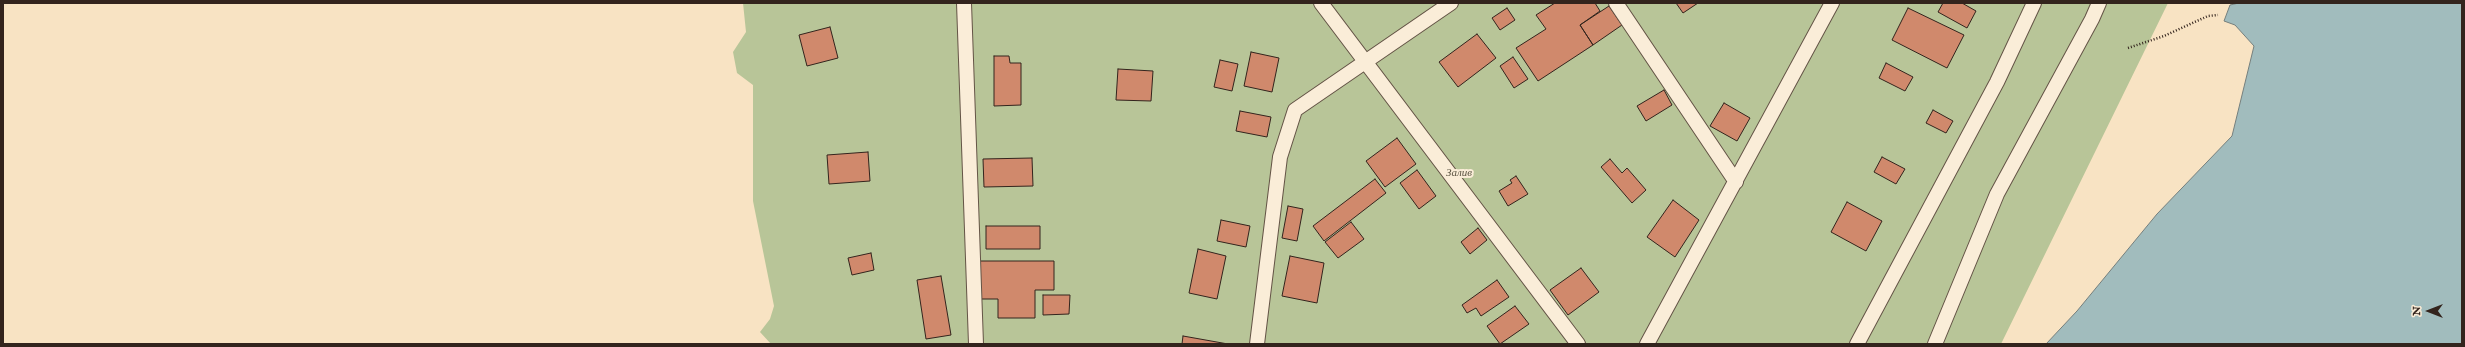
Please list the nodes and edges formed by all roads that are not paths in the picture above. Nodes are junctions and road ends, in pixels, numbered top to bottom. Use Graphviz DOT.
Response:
graph roads {
  1 [pos="964,3"];
  2 [pos="1321,3"];
  3 [pos="1451,3"];
  4 [pos="1616,3"];
  5 [pos="1832,3"];
  6 [pos="2034,3"];
  7 [pos="2099,3"];
  8 [pos="1366,61"];
  9 [pos="1736,182"];
  10 [pos="976,344"];
  11 [pos="1257,344"];
  12 [pos="1578,344"];
  13 [pos="1647,344"];
  14 [pos="1857,344"];
  15 [pos="1935,344"];
  1 -- 10 [label="lane"];
  2 -- 8 [label="lane"];
  3 -- 8 [label="lane"];
  4 -- 9 [label="lane"];
  5 -- 9 [label="lane"];
  6 -- 14 [label="lane"];
  7 -- 15 [label="lane"];
  8 -- 11 [label="lane"];
  8 -- 12 [label="lane"];
  9 -- 13 [label="lane"];
}
